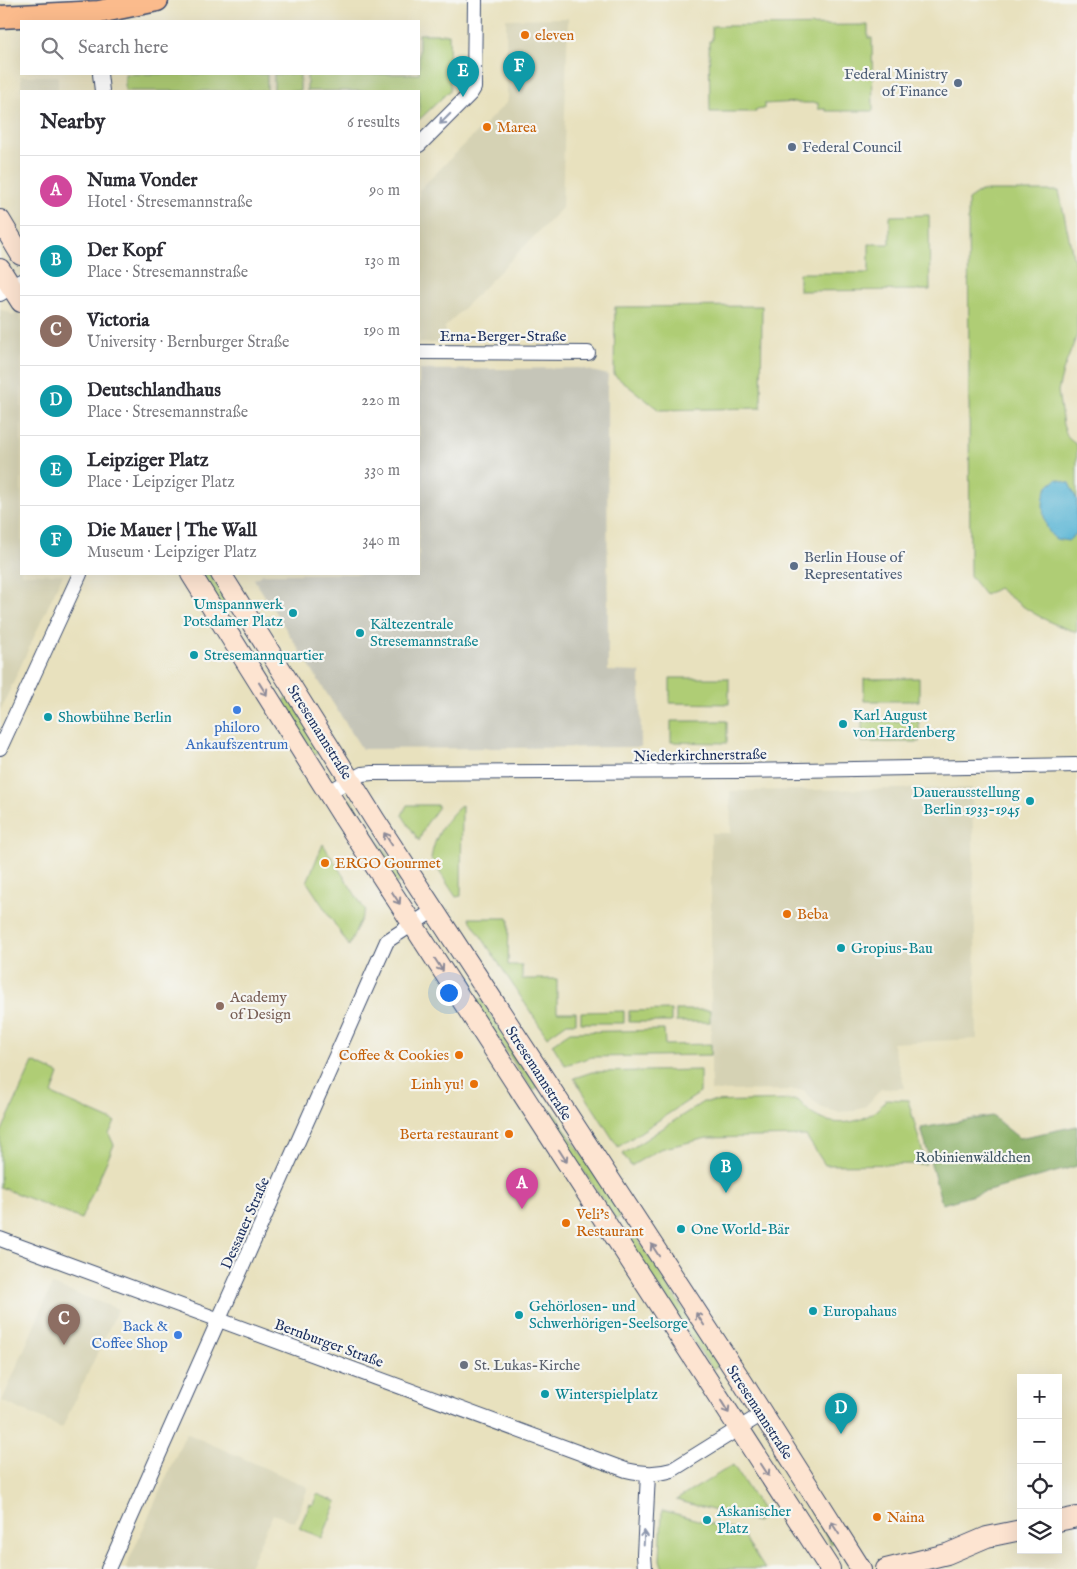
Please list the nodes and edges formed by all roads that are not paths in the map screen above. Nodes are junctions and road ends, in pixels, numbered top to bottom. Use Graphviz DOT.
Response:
graph roads {
  1 [pos="157,0"];
  2 [pos="475,0"];
  3 [pos="0,17"];
  4 [pos="99,17"];
  5 [pos="100,75"];
  6 [pos="102,90"];
  7 [pos="420,144"];
  8 [pos="0,220"];
  9 [pos="20,253"];
  10 [pos="0,269"];
  11 [pos="14,291"];
  12 [pos="420,352"];
  13 [pos="588,352"];
  14 [pos="80,575"];
  15 [pos="192,575"];
  16 [pos="222,575"];
  17 [pos="0,748"];
  18 [pos="1077,765"];
  19 [pos="350,779"];
  20 [pos="328,792"];
  21 [pos="434,910"];
  22 [pos="413,924"];
  23 [pos="482,983"];
  24 [pos="460,997"];
  25 [pos="554,1094"];
  26 [pos="532,1108"];
  27 [pos="636,1221"];
  28 [pos="614,1235"];
  29 [pos="0,1239"];
  30 [pos="219,1320"];
  31 [pos="731,1367"];
  32 [pos="709,1382"];
  33 [pos="762,1414"];
  34 [pos="739,1429"];
  35 [pos="648,1474"];
  36 [pos="1077,1517"];
  37 [pos="1062,1520"];
  38 [pos="1017,1531"];
  39 [pos="108,1569"];
  40 [pos="645,1569"];
  41 [pos="830,1569"];
  42 [pos="861,1569"];
  43 [pos="886,1569"];
  1 -- 4 [label="main road"];
  2 -- 7 [label="street, one-way"];
  3 -- 4 [label="main road"];
  5 -- 6 [label="street"];
  8 -- 9 [label="main road"];
  10 -- 11 [label="main road"];
  12 -- 13 [label="street, Erna-Berger-Straße"];
  14 -- 17 [label="street"];
  15 -- 20 [label="main road, Stresemannstraße, one-way"];
  16 -- 19 [label="main road, Stresemannstraße"];
  18 -- 19 [label="street, Niederkirchnerstraße"];
  19 -- 20 [label="street, Niederkirchnerstraße"];
  21 -- 19 [label="main road, Stresemannstraße, one-way"];
  20 -- 22 [label="main road, Stresemannstraße, one-way"];
  21 -- 22 [label="street, Dessauer Straße"];
  21 -- 23 [label="main road, Stresemannstraße"];
  22 -- 24 [label="main road, Stresemannstraße, one-way"];
  22 -- 30 [label="street, Dessauer Straße"];
  23 -- 24 [label="main road"];
  23 -- 25 [label="main road, Stresemannstraße"];
  24 -- 26 [label="main road, Stresemannstraße"];
  25 -- 26 [label="main road"];
  25 -- 27 [label="main road, Stresemannstraße"];
  26 -- 28 [label="main road, Stresemannstraße, one-way"];
  27 -- 28 [label="main road"];
  31 -- 27 [label="main road, Stresemannstraße, one-way"];
  28 -- 32 [label="main road, Stresemannstraße"];
  29 -- 30 [label="street, Bernburger Straße"];
  30 -- 35 [label="street, Bernburger Straße"];
  30 -- 39 [label="street, Dessauer Straße"];
  31 -- 32 [label="main road"];
  31 -- 33 [label="main road, Stresemannstraße"];
  32 -- 34 [label="main road, Stresemannstraße, one-way"];
  33 -- 34 [label="street"];
  42 -- 33 [label="main road, Stresemannstraße, one-way"];
  34 -- 35 [label="street"];
  34 -- 41 [label="main road, Stresemannstraße, one-way"];
  40 -- 35 [label="street, one-way"];
  36 -- 37 [label="main road"];
  38 -- 43 [label="main road"];
}
